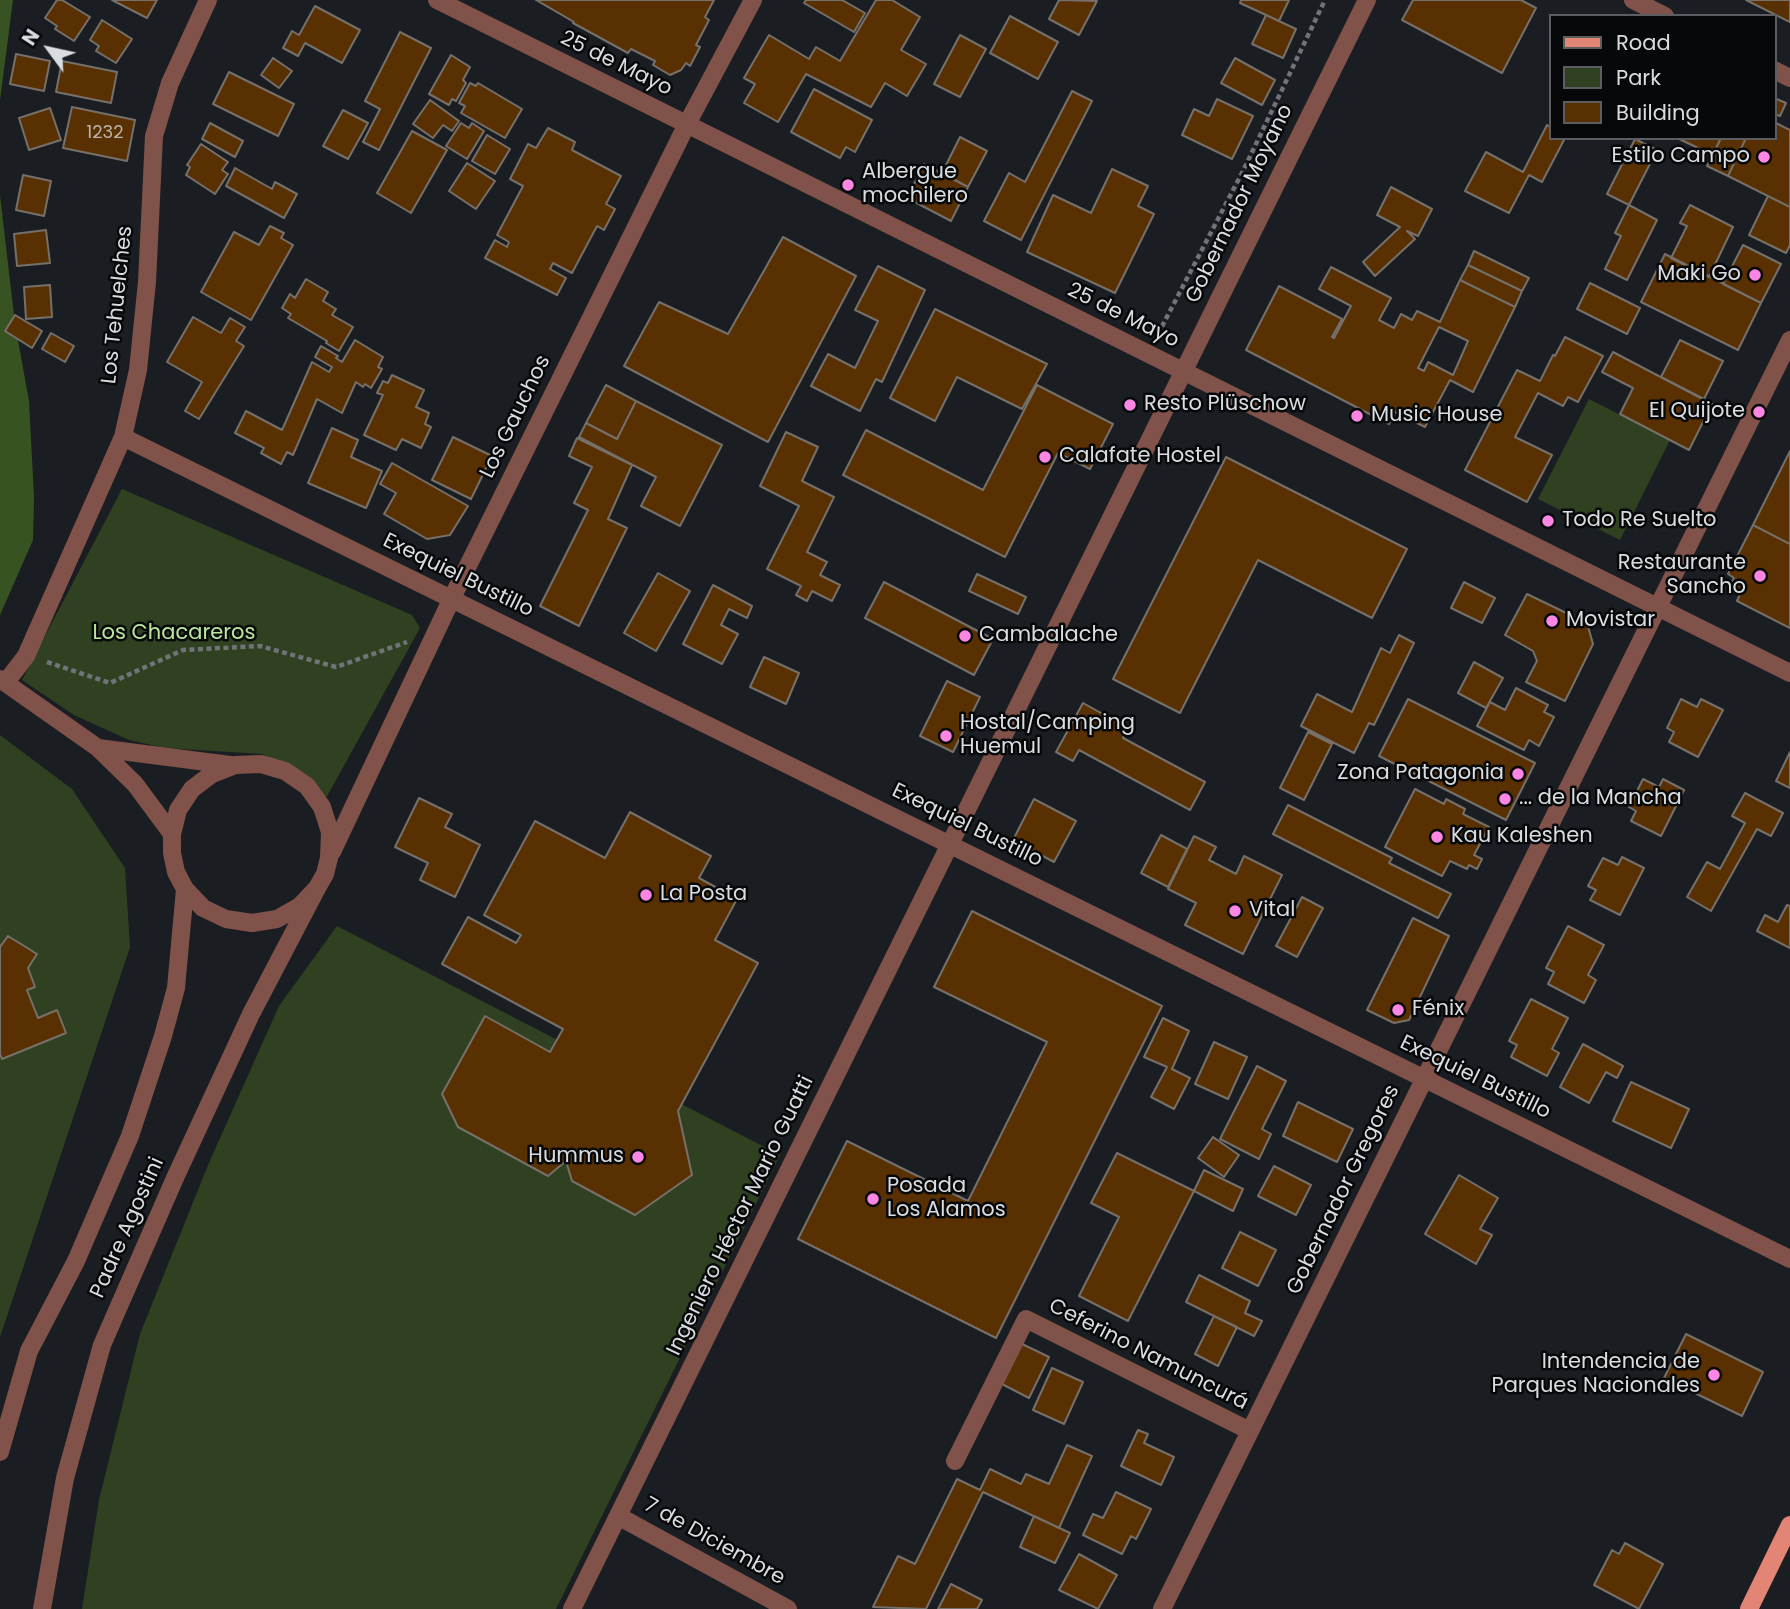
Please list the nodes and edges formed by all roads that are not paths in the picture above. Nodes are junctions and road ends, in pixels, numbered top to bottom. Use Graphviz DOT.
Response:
graph roads {
  1 [pos="208,0"];
  2 [pos="437,0"];
  3 [pos="753,0"];
  4 [pos="1367,0"];
  5 [pos="1633,0"];
  6 [pos="1661,14"];
  7 [pos="687,124"];
  8 [pos="1790,340"];
  9 [pos="1183,371"];
  10 [pos="123,437"];
  11 [pos="452,597"];
  12 [pos="1658,607"];
  13 [pos="1790,673"];
  14 [pos="3,680"];
  15 [pos="99,748"];
  16 [pos="235,765"];
  17 [pos="172,834"];
  18 [pos="950,843"];
  19 [pos="329,858"];
  20 [pos="317,888"];
  21 [pos="185,889"];
  22 [pos="1425,1078"];
  23 [pos="1790,1259"];
  24 [pos="1250,1431"];
  25 [pos="0,1452"];
  26 [pos="955,1461"];
  27 [pos="618,1516"];
  28 [pos="1790,1525"];
  29 [pos="42,1609"];
  30 [pos="572,1609"];
  31 [pos="788,1609"];
  32 [pos="1163,1609"];
  33 [pos="1749,1609"];
  1 -- 10 [label="street, Los Tehuelches"];
  2 -- 7 [label="street, 25 de Mayo"];
  3 -- 7 [label="street, Los Gauchos"];
  4 -- 9 [label="street, Gobernador Moyano"];
  5 -- 6 [label="street"];
  7 -- 9 [label="street, 25 de Mayo"];
  7 -- 11 [label="street, Los Gauchos"];
  8 -- 12 [label="street, Gobernador Gregores"];
  9 -- 12 [label="street, 25 de Mayo"];
  9 -- 18 [label="street, Gobernador Moyano"];
  10 -- 11 [label="street, Exequiel Bustillo"];
  10 -- 14 [label="street, Los Tehuelches"];
  11 -- 18 [label="street, Exequiel Bustillo"];
  11 -- 19 [label="street, Los Gauchos"];
  12 -- 13 [label="street, 25 de Mayo"];
  12 -- 22 [label="street, Gobernador Gregores"];
  14 -- 15 [label="street"];
  15 -- 16 [label="street"];
  15 -- 17 [label="street"];
  16 -- 17 [label="street"];
  16 -- 19 [label="street"];
  17 -- 21 [label="street"];
  18 -- 22 [label="street, Exequiel Bustillo"];
  18 -- 27 [label="street, Ingeniero Héctor Mario Guatti"];
  19 -- 20 [label="street"];
  20 -- 21 [label="street"];
  20 -- 29 [label="street, Padre Agostini"];
  21 -- 25 [label="street, Padre Agostini"];
  22 -- 23 [label="street, Exequiel Bustillo"];
  22 -- 24 [label="street, Gobernador Gregores"];
  24 -- 26 [label="street, Ceferino Namuncurá"];
  24 -- 32 [label="street, Gobernador Gregores"];
  27 -- 30 [label="street, Ingeniero Héctor Mario Guatti"];
  27 -- 31 [label="street, 7 de Diciembre"];
  28 -- 33 [label="main road"];
}
